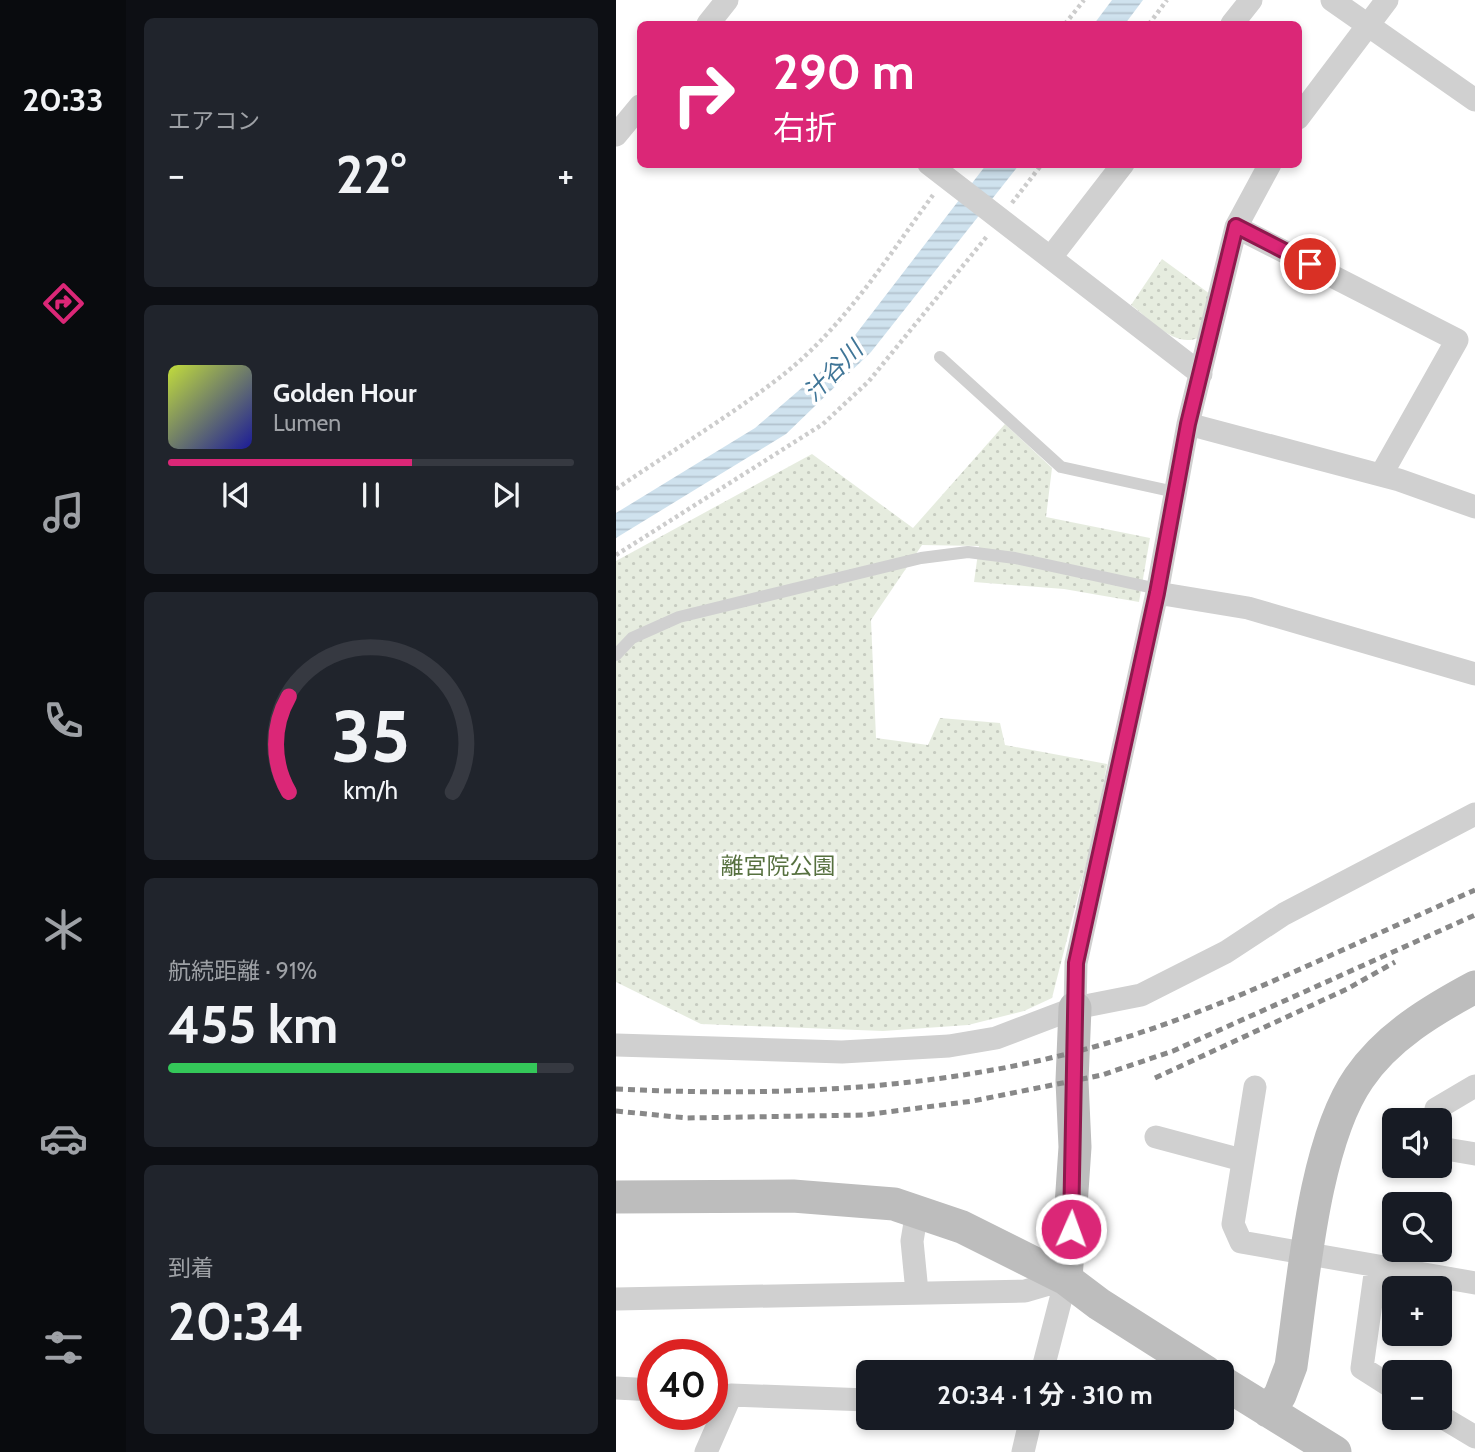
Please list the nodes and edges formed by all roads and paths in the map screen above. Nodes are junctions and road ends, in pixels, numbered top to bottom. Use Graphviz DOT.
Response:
graph roads {
  1 [pos="1084,0"];
  2 [pos="1167,0"];
  3 [pos="1251,0"];
  4 [pos="1332,0"];
  5 [pos="1387,0"];
  6 [pos="1067,21"];
  7 [pos="1151,21"];
  8 [pos="1234,21"];
  9 [pos="1365,26"];
  10 [pos="1475,100"];
  11 [pos="637,110"];
  12 [pos="1302,113"];
  13 [pos="616,135"];
  14 [pos="1039,168"];
  15 [pos="1120,168"];
  16 [pos="1268,168"];
  17 [pos="942,173"];
  18 [pos="999,218"];
  19 [pos="1236,226"];
  20 [pos="1051,257"];
  21 [pos="940,357"];
  22 [pos="1201,373"];
  23 [pos="1188,424"];
  24 [pos="1381,475"];
  25 [pos="616,489"];
  26 [pos="1175,492"];
  27 [pos="1475,507"];
  28 [pos="616,555"];
  29 [pos="1157,591"];
  30 [pos="616,655"];
  31 [pos="1475,674"];
  32 [pos="1475,814"];
  33 [pos="1475,987"];
  34 [pos="1075,1008"];
  35 [pos="616,1045"];
  36 [pos="1475,1086"];
  37 [pos="1255,1087"];
  38 [pos="1438,1108"];
  39 [pos="1156,1137"];
  40 [pos="1452,1150"];
  41 [pos="1475,1154"];
  42 [pos="1242,1160"];
  43 [pos="616,1197"];
  44 [pos="917,1211"];
  45 [pos="1308,1255"];
  46 [pos="1376,1267"];
  47 [pos="1066,1279"];
  48 [pos="1475,1283"];
  49 [pos="918,1292"];
  50 [pos="616,1299"];
  51 [pos="1045,1360"];
  52 [pos="1187,1360"];
  53 [pos="1382,1381"];
  54 [pos="616,1388"];
  55 [pos="637,1389"];
  56 [pos="1234,1390"];
  57 [pos="728,1394"];
  58 [pos="856,1400"];
  59 [pos="1268,1411"];
  60 [pos="1452,1423"];
  61 [pos="712,1430"];
  62 [pos="1028,1430"];
  63 [pos="1475,1437"];
  64 [pos="706,1452"];
  65 [pos="1023,1452"];
  66 [pos="1335,1452"];
  1 -- 6 [label="path"];
  2 -- 7 [label="path"];
  3 -- 8 [label="street"];
  4 -- 9 [label="street"];
  5 -- 9 [label="street"];
  9 -- 10 [label="street"];
  9 -- 12 [label="street"];
  11 -- 13 [label="street"];
  14 -- 18 [label="path"];
  15 -- 20 [label="street"];
  16 -- 19 [label="street"];
  17 -- 18 [label="street"];
  17 -- 25 [label="path"];
  18 -- 20 [label="street"];
  18 -- 28 [label="path"];
  19 -- 22 [label="street"];
  19 -- 24 [label="street"];
  20 -- 22 [label="street"];
  21 -- 26 [label="lane"];
  22 -- 23 [label="street"];
  23 -- 24 [label="street"];
  23 -- 26 [label="street"];
  24 -- 27 [label="street"];
  26 -- 29 [label="street"];
  29 -- 30 [label="lane"];
  29 -- 31 [label="street"];
  29 -- 34 [label="street"];
  32 -- 34 [label="street"];
  33 -- 45 [label="street"];
  34 -- 35 [label="street"];
  34 -- 47 [label="street"];
  36 -- 38 [label="street"];
  37 -- 42 [label="street"];
  39 -- 42 [label="street"];
  40 -- 41 [label="street"];
  42 -- 45 [label="street"];
  43 -- 44 [label="street"];
  44 -- 47 [label="street"];
  44 -- 49 [label="street"];
  45 -- 46 [label="street"];
  45 -- 59 [label="street"];
  46 -- 48 [label="street"];
  46 -- 53 [label="street"];
  47 -- 49 [label="street"];
  47 -- 51 [label="street"];
  47 -- 52 [label="street"];
  49 -- 50 [label="street"];
  54 -- 55 [label="street"];
  56 -- 59 [label="street"];
  57 -- 58 [label="street"];
  59 -- 66 [label="street"];
  60 -- 63 [label="street"];
  61 -- 64 [label="street"];
  62 -- 65 [label="street"];
}
